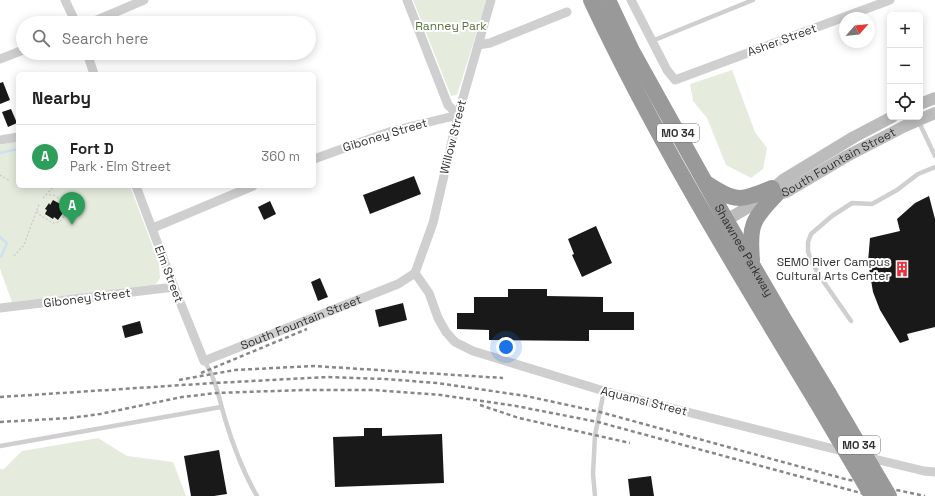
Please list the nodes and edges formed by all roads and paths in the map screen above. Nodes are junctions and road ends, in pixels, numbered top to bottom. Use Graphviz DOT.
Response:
graph roads {
  1 [pos="65,0"];
  2 [pos="144,0"];
  3 [pos="406,0"];
  4 [pos="491,0"];
  5 [pos="591,0"];
  6 [pos="608,0"];
  7 [pos="631,0"];
  8 [pos="753,0"];
  9 [pos="890,0"];
  10 [pos="869,4"];
  11 [pos="568,12"];
  12 [pos="73,16"];
  13 [pos="106,16"];
  14 [pos="652,41"];
  15 [pos="478,45"];
  16 [pos="16,53"];
  17 [pos="0,59"];
  18 [pos="89,60"];
  19 [pos="93,72"];
  20 [pos="935,98"];
  21 [pos="923,103"];
  22 [pos="935,113"];
  23 [pos="458,115"];
  24 [pos="923,117"];
  25 [pos="887,120"];
  26 [pos="915,120"];
  27 [pos="917,120"];
  28 [pos="16,136"];
  29 [pos="0,140"];
  30 [pos="935,156"];
  31 [pos="316,158"];
  32 [pos="935,167"];
  33 [pos="0,175"];
  34 [pos="10,182"];
  35 [pos="705,183"];
  36 [pos="52,188"];
  37 [pos="137,188"];
  38 [pos="248,188"];
  39 [pos="770,194"];
  40 [pos="46,195"];
  41 [pos="43,198"];
  42 [pos="40,204"];
  43 [pos="37,211"];
  44 [pos="719,224"];
  45 [pos="153,228"];
  46 [pos="14,256"];
  47 [pos="752,264"];
  48 [pos="414,273"];
  49 [pos="174,288"];
  50 [pos="0,308"];
  51 [pos="851,321"];
  52 [pos="204,361"];
  53 [pos="604,392"];
  54 [pos="823,398"];
  55 [pos="222,407"];
  56 [pos="0,446"];
  57 [pos="935,472"];
  58 [pos="257,496"];
  59 [pos="595,496"];
  60 [pos="872,496"];
  61 [pos="889,496"];
  1 -- 12 [label="street"];
  2 -- 13 [label="street"];
  3 -- 23 [label="street"];
  4 -- 15 [label="street, Willow Street"];
  5 -- 44 [label="highway, Shawnee Parkway / MO 34"];
  6 -- 35 [label="highway, Shawnee Parkway / MO 34"];
  7 -- 14 [label="street"];
  8 -- 14 [label="lane"];
  9 -- 10 [label="street, Asher Street"];
  10 -- 14 [label="street, Asher Street"];
  11 -- 15 [label="street"];
  15 -- 23 [label="street, Willow Street"];
  16 -- 17 [label="street"];
  18 -- 19 [label="street"];
  20 -- 21 [label="street"];
  22 -- 24 [label="street, South Fountain Street"];
  23 -- 31 [label="street, Giboney Street"];
  23 -- 48 [label="street, Willow Street"];
  25 -- 39 [label="street, South Fountain Street"];
  26 -- 39 [label="street, South Fountain Street"];
  27 -- 30 [label="lane"];
  28 -- 29 [label="street"];
  32 -- 51 [label="lane"];
  33 -- 34 [label="path"];
  35 -- 39 [label="highway"];
  35 -- 44 [label="highway, Shawnee Parkway / MO 34"];
  36 -- 40 [label="path"];
  37 -- 45 [label="street, Elm Street"];
  38 -- 45 [label="street"];
  39 -- 44 [label="street, South Fountain Street"];
  39 -- 47 [label="highway"];
  40 -- 41 [label="path"];
  40 -- 43 [label="path"];
  42 -- 43 [label="path"];
  43 -- 46 [label="path"];
  44 -- 47 [label="highway, Shawnee Parkway / MO 34"];
  44 -- 54 [label="highway, Shawnee Parkway / MO 34"];
  45 -- 49 [label="street, Elm Street"];
  47 -- 54 [label="highway, Shawnee Parkway / MO 34"];
  48 -- 52 [label="street, South Fountain Street"];
  48 -- 53 [label="street, Aquamsi Street"];
  49 -- 50 [label="street, Giboney Street"];
  49 -- 52 [label="street, Elm Street"];
  52 -- 55 [label="lane"];
  53 -- 57 [label="street, Aquamsi Street"];
  53 -- 59 [label="lane"];
  54 -- 60 [label="highway, Shawnee Parkway / MO 34, bridge"];
  54 -- 61 [label="highway, Shawnee Parkway / MO 34, bridge"];
  55 -- 56 [label="lane"];
  55 -- 58 [label="lane"];
}
